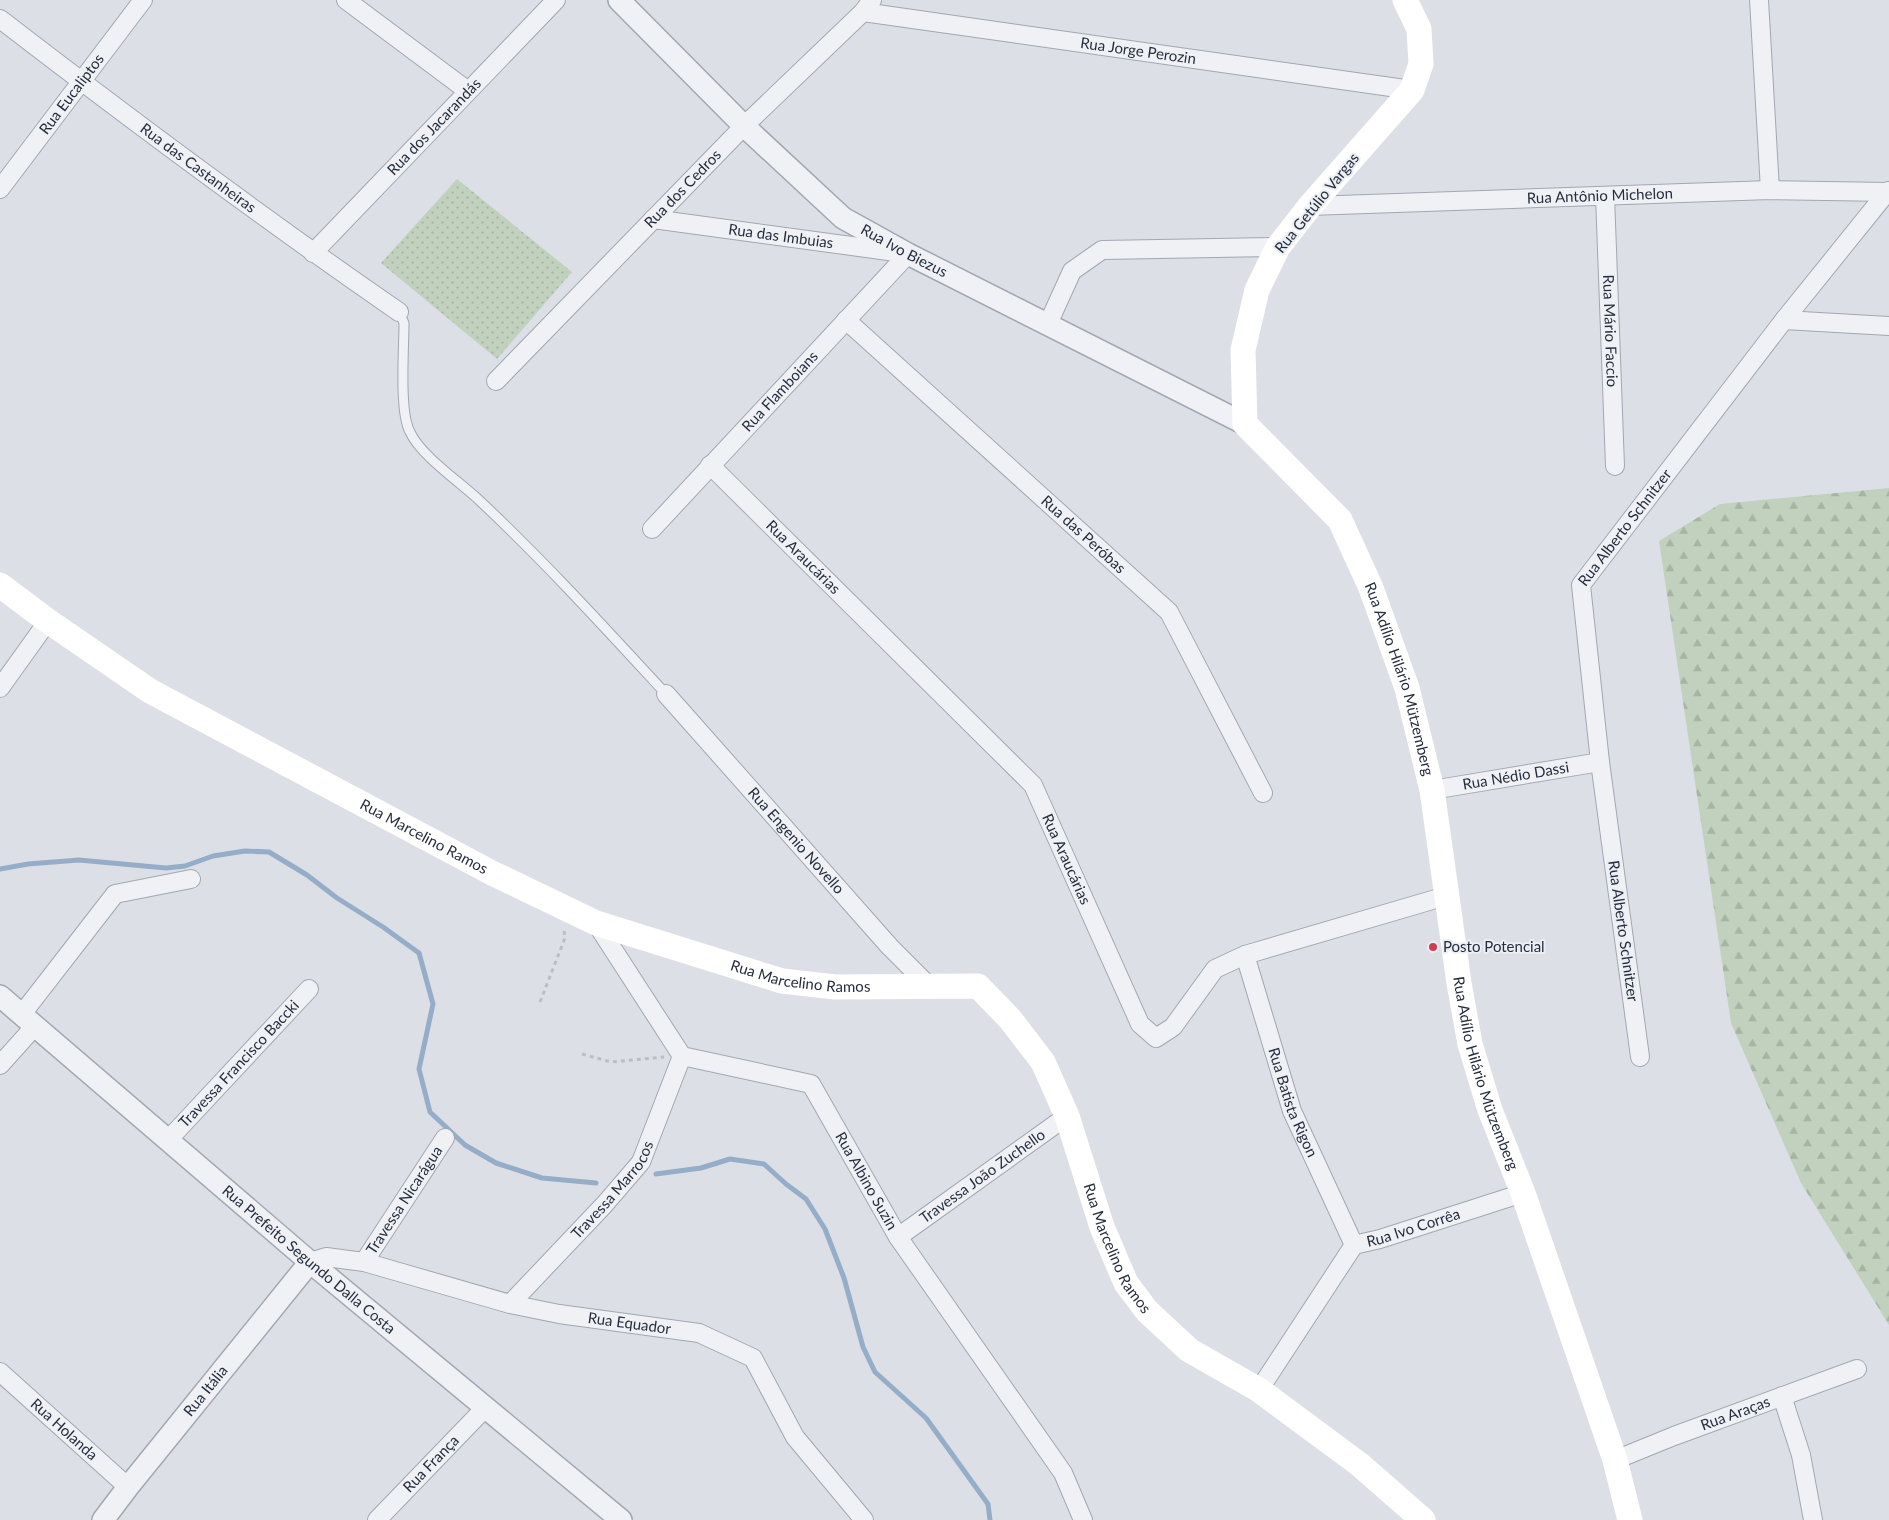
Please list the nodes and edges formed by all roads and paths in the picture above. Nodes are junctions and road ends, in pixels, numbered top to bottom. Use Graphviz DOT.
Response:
graph roads {
  1 [pos="143,0"];
  2 [pos="346,0"];
  3 [pos="556,0"];
  4 [pos="619,0"];
  5 [pos="1405,0"];
  6 [pos="1759,0"];
  7 [pos="868,6"];
  8 [pos="0,19"];
  9 [pos="82,82"];
  10 [pos="1412,90"];
  11 [pos="468,91"];
  12 [pos="744,126"];
  13 [pos="0,189"];
  14 [pos="1770,190"];
  15 [pos="1888,192"];
  16 [pos="1605,196"];
  17 [pos="1310,206"];
  18 [pos="653,219"];
  19 [pos="1278,247"];
  20 [pos="313,252"];
  21 [pos="908,254"];
  22 [pos="399,312"];
  23 [pos="846,320"];
  24 [pos="1784,320"];
  25 [pos="1048,324"];
  26 [pos="1889,326"];
  27 [pos="496,381"];
  28 [pos="1245,424"];
  29 [pos="710,465"];
  30 [pos="1615,466"];
  31 [pos="652,529"];
  32 [pos="0,585"];
  33 [pos="48,621"];
  34 [pos="0,688"];
  35 [pos="666,694"];
  36 [pos="1600,762"];
  37 [pos="1432,790"];
  38 [pos="1263,793"];
  39 [pos="191,880"];
  40 [pos="1446,896"];
  41 [pos="564,923"];
  42 [pos="596,924"];
  43 [pos="1245,956"];
  44 [pos="929,986"];
  45 [pos="309,989"];
  46 [pos="0,996"];
  47 [pos="540,1002"];
  48 [pos="29,1020"];
  49 [pos="582,1054"];
  50 [pos="682,1056"];
  51 [pos="1640,1057"];
  52 [pos="0,1065"];
  53 [pos="1067,1116"];
  54 [pos="445,1138"];
  55 [pos="168,1140"];
  56 [pos="1523,1193"];
  57 [pos="898,1237"];
  58 [pos="1354,1245"];
  59 [pos="310,1262"];
  60 [pos="364,1262"];
  61 [pos="510,1304"];
  62 [pos="1857,1369"];
  63 [pos="3,1381"];
  64 [pos="1259,1390"];
  65 [pos="1782,1396"];
  66 [pos="486,1408"];
  67 [pos="1615,1460"];
  68 [pos="128,1487"];
  69 [pos="103,1520"];
  70 [pos="377,1520"];
  71 [pos="621,1520"];
  72 [pos="864,1520"];
  73 [pos="1083,1520"];
  74 [pos="1423,1520"];
  75 [pos="1630,1520"];
  76 [pos="1813,1520"];
  1 -- 9 [label="street, Rua Eucaliptos"];
  2 -- 11 [label="street"];
  3 -- 11 [label="street, Rua dos Jacarandás"];
  4 -- 12 [label="street, Rua Ivo Biezus"];
  5 -- 10 [label="main road, Rua Getúlio Vargas"];
  6 -- 14 [label="street"];
  7 -- 10 [label="street, Rua Jorge Perozin"];
  7 -- 12 [label="street, Rua dos Cedros"];
  8 -- 9 [label="street, Rua das Castanheiras"];
  9 -- 13 [label="street, Rua Eucaliptos"];
  9 -- 20 [label="street, Rua das Castanheiras"];
  10 -- 17 [label="main road, Rua Getúlio Vargas"];
  11 -- 20 [label="street, Rua dos Jacarandás"];
  12 -- 18 [label="street, Rua dos Cedros"];
  12 -- 21 [label="street, Rua Ivo Biezus"];
  14 -- 15 [label="street, Rua Antônio Michelon"];
  14 -- 16 [label="street, Rua Antônio Michelon"];
  15 -- 24 [label="street, Rua Alberto Schnitzer"];
  16 -- 17 [label="street, Rua Antônio Michelon"];
  16 -- 30 [label="street, Rua Mário Faccio"];
  17 -- 19 [label="main road, Rua Getúlio Vargas"];
  18 -- 21 [label="street, Rua das Imbuias"];
  18 -- 27 [label="street, Rua dos Cedros"];
  19 -- 25 [label="street"];
  19 -- 28 [label="main road, Rua Getúlio Vargas"];
  20 -- 22 [label="street, Rua das Castanheiras"];
  21 -- 23 [label="street, Rua Flamboians"];
  21 -- 25 [label="street, Rua Ivo Biezus"];
  22 -- 35 [label="lane"];
  23 -- 29 [label="street, Rua Flamboians"];
  23 -- 38 [label="street, Rua das Peróbas"];
  24 -- 26 [label="street"];
  24 -- 36 [label="street, Rua Alberto Schnitzer"];
  25 -- 28 [label="street, Rua Ivo Biezus"];
  28 -- 37 [label="main road, Rua Adílio Hilário Mützemberg"];
  29 -- 31 [label="street, Rua Flamboians"];
  29 -- 43 [label="street, Rua Araucárias"];
  32 -- 33 [label="main road, Rua Marcelino Ramos"];
  33 -- 34 [label="street"];
  33 -- 42 [label="main road, Rua Marcelino Ramos"];
  35 -- 44 [label="street, Rua Engenio Novello"];
  36 -- 37 [label="street, Rua Nédio Dassi"];
  36 -- 51 [label="street, Rua Alberto Schnitzer"];
  37 -- 40 [label="main road, Rua Adílio Hilário Mützemberg"];
  39 -- 48 [label="street"];
  40 -- 43 [label="street, Rua Araucárias"];
  40 -- 56 [label="main road, Rua Adílio Hilário Mützemberg"];
  41 -- 47 [label="path"];
  42 -- 44 [label="main road, Rua Marcelino Ramos"];
  42 -- 50 [label="street"];
  43 -- 58 [label="street, Rua Batista Rigon"];
  44 -- 53 [label="main road, Rua Marcelino Ramos"];
  45 -- 55 [label="street, Travessa Francisco Baccki"];
  46 -- 48 [label="street, Rua Prefeito Segundo Dalla Costa"];
  48 -- 52 [label="street"];
  48 -- 55 [label="street, Rua Prefeito Segundo Dalla Costa"];
  49 -- 50 [label="path"];
  50 -- 57 [label="street, Rua Albino Suzin"];
  50 -- 61 [label="street, Travessa Marrocos"];
  53 -- 57 [label="street, Travessa João Zuchello"];
  53 -- 64 [label="main road, Rua Marcelino Ramos"];
  54 -- 60 [label="street, Travessa Nicarágua"];
  55 -- 59 [label="street, Rua Prefeito Segundo Dalla Costa"];
  56 -- 58 [label="street, Rua Ivo Corrêa"];
  56 -- 67 [label="main road, Rua Adílio Hilário Mützemberg"];
  57 -- 73 [label="street, Rua Albino Suzin"];
  58 -- 64 [label="street, Rua Ivo Corrêa"];
  59 -- 60 [label="street, Rua Equador"];
  59 -- 66 [label="street, Rua Prefeito Segundo Dalla Costa"];
  59 -- 68 [label="street, Rua Itália"];
  60 -- 61 [label="street, Rua Equador"];
  61 -- 72 [label="street, Rua Equador"];
  62 -- 65 [label="street, Rua Araças"];
  63 -- 68 [label="street, Rua Holanda"];
  64 -- 74 [label="main road, Rua Marcelino Ramos"];
  65 -- 67 [label="street, Rua Araças"];
  65 -- 76 [label="street"];
  66 -- 70 [label="street, Rua França"];
  66 -- 71 [label="street, Rua Prefeito Segundo Dalla Costa"];
  67 -- 75 [label="main road, Rua Adílio Hilário Mützemberg"];
  68 -- 69 [label="street, Rua Itália"];
}
